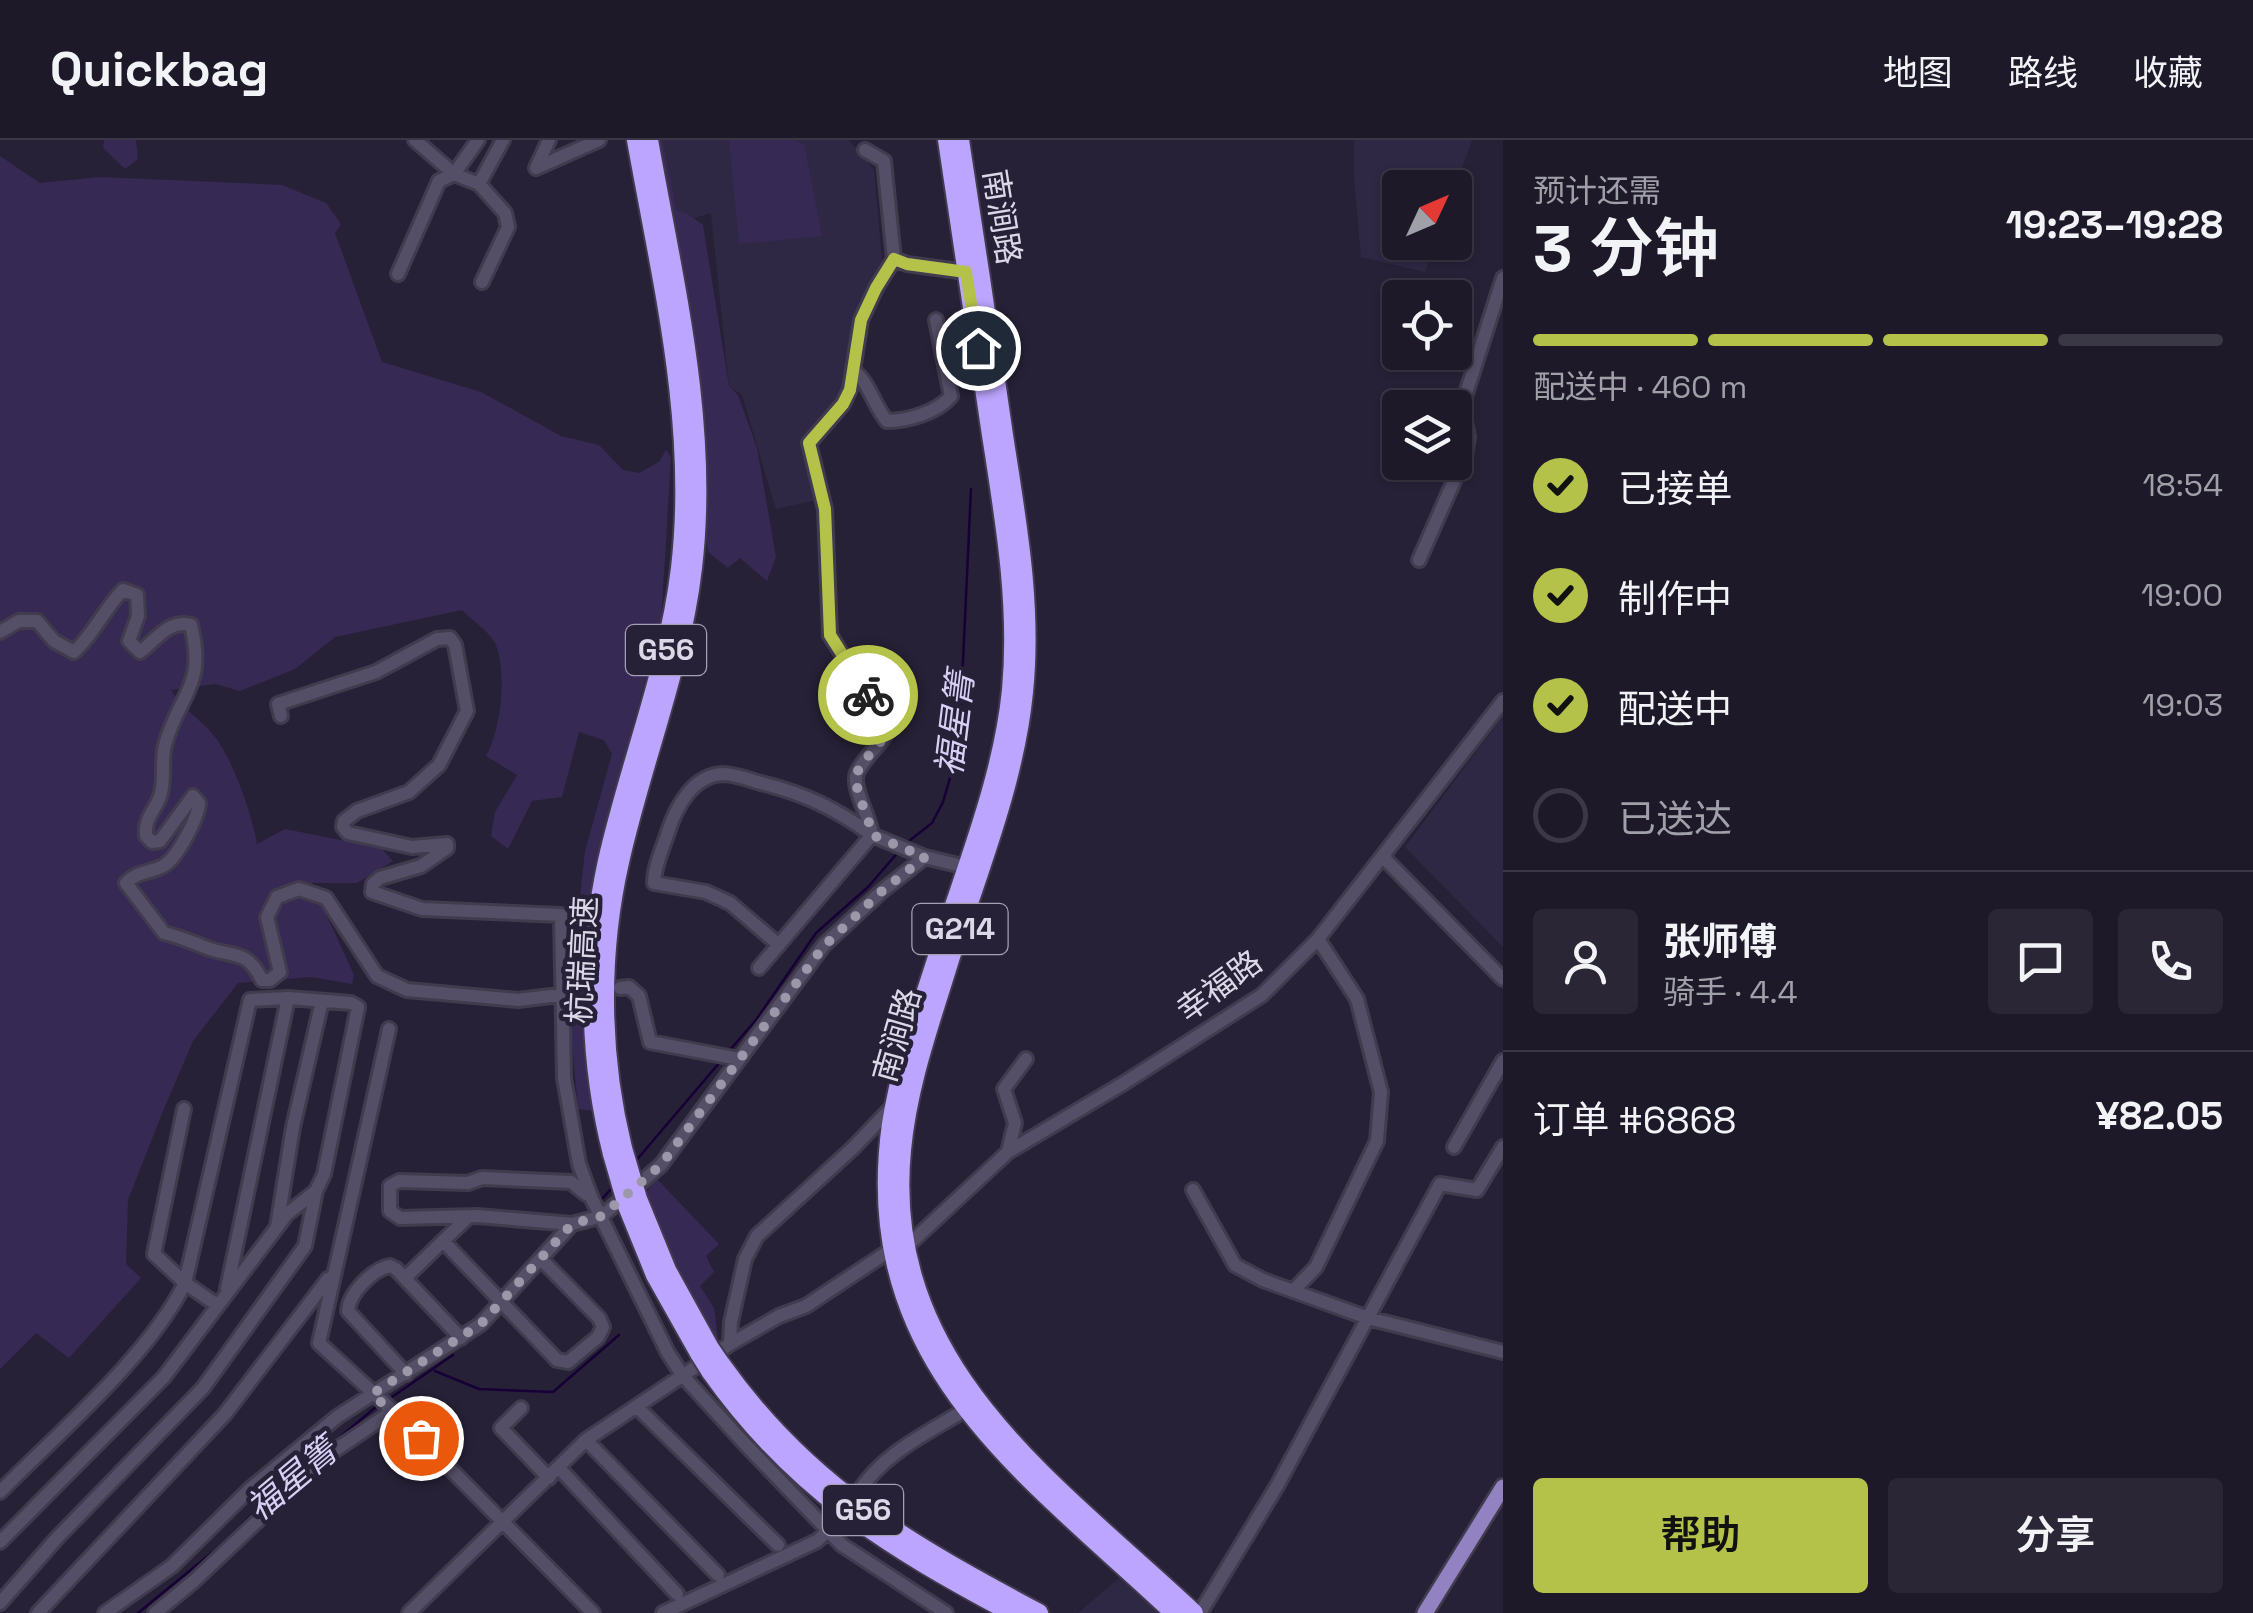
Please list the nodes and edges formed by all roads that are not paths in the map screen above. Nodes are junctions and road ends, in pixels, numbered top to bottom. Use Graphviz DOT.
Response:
graph roads {
  1 [pos="415,140"];
  2 [pos="478,140"];
  3 [pos="503,140"];
  4 [pos="549,140"];
  5 [pos="599,140"];
  6 [pos="636,140"];
  7 [pos="649,140"];
  8 [pos="946,140"];
  9 [pos="960,140"];
  10 [pos="865,150"];
  11 [pos="454,174"];
  12 [pos="479,184"];
  13 [pos="894,259"];
  14 [pos="966,272"];
  15 [pos="398,274"];
  16 [pos="1503,278"];
  17 [pos="482,282"];
  18 [pos="936,320"];
  19 [pos="854,371"];
  20 [pos="1419,560"];
  21 [pos="0,632"];
  22 [pos="1503,700"];
  23 [pos="280,716"];
  24 [pos="872,835"];
  25 [pos="1386,854"];
  26 [pos="925,857"];
  27 [pos="972,869"];
  28 [pos="1318,938"];
  29 [pos="779,945"];
  30 [pos="759,968"];
  31 [pos="1503,970"];
  32 [pos="1503,979"];
  33 [pos="620,988"];
  34 [pos="576,993"];
  35 [pos="560,994"];
  36 [pos="288,998"];
  37 [pos="322,1001"];
  38 [pos="389,1029"];
  39 [pos="735,1059"];
  40 [pos="1026,1060"];
  41 [pos="1503,1061"];
  42 [pos="895,1104"];
  43 [pos="184,1109"];
  44 [pos="1454,1147"];
  45 [pos="1503,1147"];
  46 [pos="618,1151"];
  47 [pos="1008,1152"];
  48 [pos="1194,1190"];
  49 [pos="316,1191"];
  50 [pos="598,1208"];
  51 [pos="466,1219"];
  52 [pos="572,1224"];
  53 [pos="276,1229"];
  54 [pos="444,1241"];
  55 [pos="898,1249"];
  56 [pos="542,1259"];
  57 [pos="332,1274"];
  58 [pos="405,1278"];
  59 [pos="185,1283"];
  60 [pos="1293,1291"];
  61 [pos="221,1300"];
  62 [pos="502,1302"];
  63 [pos="1368,1318"];
  64 [pos="462,1338"];
  65 [pos="730,1344"];
  66 [pos="1503,1352"];
  67 [pos="710,1359"];
  68 [pos="406,1374"];
  69 [pos="683,1376"];
  70 [pos="383,1403"];
  71 [pos="637,1407"];
  72 [pos="522,1408"];
  73 [pos="965,1410"];
  74 [pos="586,1440"];
  75 [pos="554,1473"];
  76 [pos="1503,1488"];
  77 [pos="0,1492"];
  78 [pos="858,1493"];
  79 [pos="248,1514"];
  80 [pos="504,1520"];
  81 [pos="833,1526"];
  82 [pos="0,1542"];
  83 [pos="778,1546"];
  84 [pos="718,1576"];
  85 [pos="678,1594"];
  86 [pos="0,1603"];
  87 [pos="38,1613"];
  88 [pos="105,1613"];
  89 [pos="154,1613"];
  90 [pos="409,1613"];
  91 [pos="593,1613"];
  92 [pos="662,1613"];
  93 [pos="946,1613"];
  94 [pos="1012,1613"];
  95 [pos="1039,1613"];
  96 [pos="1174,1613"];
  97 [pos="1197,1613"];
  98 [pos="1425,1613"];
  1 -- 11 [label="street"];
  2 -- 11 [label="street"];
  3 -- 12 [label="street"];
  4 -- 5 [label="street"];
  6 -- 46 [label="highway, 杭瑞高速 / G56"];
  7 -- 46 [label="highway, 杭瑞高速 / G56"];
  8 -- 14 [label="highway, 南涧路 / G214"];
  9 -- 27 [label="highway, 南涧路 / G214"];
  10 -- 13 [label="street"];
  11 -- 12 [label="street"];
  11 -- 15 [label="street"];
  12 -- 17 [label="street"];
  13 -- 14 [label="street"];
  13 -- 19 [label="street"];
  14 -- 27 [label="highway, 南涧路 / G214"];
  16 -- 20 [label="street"];
  18 -- 19 [label="street"];
  19 -- 24 [label="street"];
  21 -- 35 [label="street"];
  22 -- 25 [label="street, 幸福路"];
  23 -- 35 [label="street"];
  24 -- 26 [label="street"];
  24 -- 29 [label="street"];
  24 -- 29 [label="street"];
  25 -- 28 [label="street, 幸福路"];
  25 -- 31 [label="street"];
  25 -- 32 [label="street"];
  26 -- 27 [label="street"];
  26 -- 39 [label="street"];
  27 -- 42 [label="highway, 南涧路 / G214"];
  27 -- 55 [label="highway, 南涧路 / G214"];
  28 -- 47 [label="street, 幸福路"];
  28 -- 60 [label="street"];
  29 -- 30 [label="street"];
  33 -- 39 [label="street"];
  34 -- 35 [label="street"];
  35 -- 50 [label="street"];
  36 -- 37 [label="street"];
  36 -- 59 [label="street"];
  36 -- 61 [label="street"];
  37 -- 49 [label="street"];
  37 -- 53 [label="street"];
  38 -- 57 [label="street"];
  39 -- 50 [label="street"];
  40 -- 47 [label="street"];
  41 -- 44 [label="street"];
  42 -- 55 [label="highway, 南涧路 / G214"];
  42 -- 65 [label="street"];
  43 -- 59 [label="street"];
  45 -- 63 [label="street"];
  46 -- 67 [label="highway, 杭瑞高速 / G56, bridge"];
  47 -- 55 [label="street, 幸福路"];
  48 -- 60 [label="street"];
  49 -- 53 [label="street"];
  49 -- 86 [label="street"];
  50 -- 51 [label="street"];
  50 -- 52 [label="street"];
  50 -- 69 [label="street"];
  51 -- 52 [label="street"];
  51 -- 54 [label="street"];
  52 -- 56 [label="street"];
  53 -- 61 [label="street"];
  54 -- 58 [label="street"];
  54 -- 62 [label="street"];
  55 -- 65 [label="street, 幸福路"];
  55 -- 73 [label="highway, 南涧路 / G214"];
  55 -- 97 [label="highway, 南涧路 / G214"];
  56 -- 62 [label="street"];
  56 -- 62 [label="street"];
  57 -- 70 [label="street"];
  57 -- 87 [label="street"];
  58 -- 64 [label="street"];
  58 -- 68 [label="street"];
  59 -- 61 [label="street"];
  59 -- 77 [label="street"];
  60 -- 63 [label="street"];
  61 -- 82 [label="street"];
  62 -- 64 [label="street"];
  63 -- 66 [label="street"];
  63 -- 97 [label="street"];
  64 -- 68 [label="street"];
  65 -- 69 [label="street, 幸福路"];
  67 -- 94 [label="highway, 杭瑞高速 / G56"];
  67 -- 95 [label="highway, 杭瑞高速 / G56"];
  68 -- 70 [label="street"];
  69 -- 71 [label="street, 幸福路"];
  69 -- 81 [label="street"];
  70 -- 79 [label="street"];
  70 -- 79 [label="street"];
  70 -- 80 [label="street"];
  71 -- 74 [label="street, 幸福路"];
  71 -- 83 [label="street"];
  72 -- 75 [label="street"];
  73 -- 78 [label="street"];
  73 -- 96 [label="highway, 南涧路 / G214"];
  74 -- 75 [label="street, 幸福路"];
  74 -- 84 [label="street"];
  75 -- 80 [label="street, 幸福路"];
  75 -- 85 [label="street"];
  76 -- 98 [label="main road"];
  79 -- 88 [label="street"];
  79 -- 89 [label="street"];
  80 -- 90 [label="street, 幸福路"];
  80 -- 91 [label="street"];
  81 -- 92 [label="street"];
  81 -- 93 [label="street"];
}
